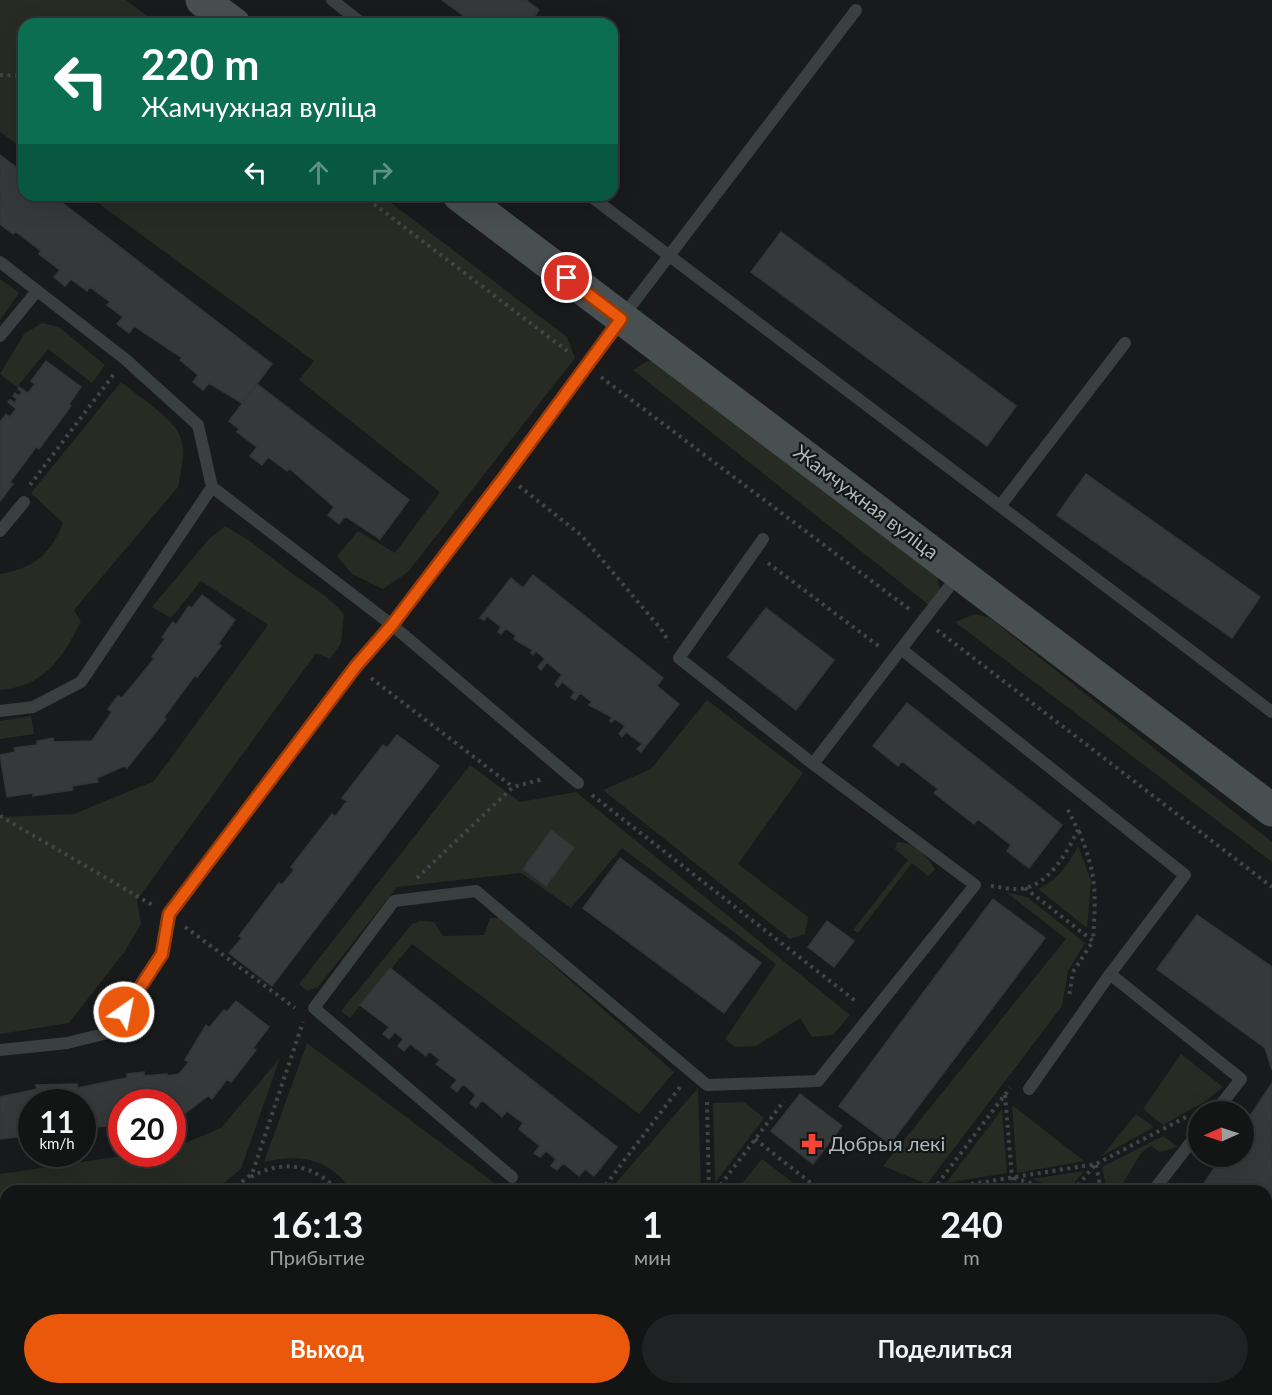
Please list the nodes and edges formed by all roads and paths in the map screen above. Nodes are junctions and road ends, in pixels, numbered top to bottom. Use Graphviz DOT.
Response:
graph roads {
  1 [pos="202,0"];
  2 [pos="332,0"];
  3 [pos="856,10"];
  4 [pos="226,18"];
  5 [pos="355,18"];
  6 [pos="0,75"];
  7 [pos="18,76"];
  8 [pos="370,201"];
  9 [pos="467,201"];
  10 [pos="597,201"];
  11 [pos="669,256"];
  12 [pos="0,262"];
  13 [pos="37,291"];
  14 [pos="621,319"];
  15 [pos="0,336"];
  16 [pos="1125,343"];
  17 [pos="125,359"];
  18 [pos="587,366"];
  19 [pos="506,475"];
  20 [pos="212,487"];
  21 [pos="24,502"];
  22 [pos="1000,506"];
  23 [pos="0,531"];
  24 [pos="764,540"];
  25 [pos="754,552"];
  26 [pos="959,573"];
  27 [pos="924,620"];
  28 [pos="392,625"];
  29 [pos="898,654"];
  30 [pos="679,658"];
  31 [pos="356,666"];
  32 [pos="0,711"];
  33 [pos="1272,712"];
  34 [pos="813,764"];
  35 [pos="578,783"];
  36 [pos="513,787"];
  37 [pos="1062,799"];
  38 [pos="1272,810"];
  39 [pos="0,816"];
  40 [pos="1078,830"];
  41 [pos="975,885"];
  42 [pos="1025,888"];
  43 [pos="1272,888"];
  44 [pos="169,914"];
  45 [pos="1093,941"];
  46 [pos="1110,974"];
  47 [pos="1069,1001"];
  48 [pos="296,1009"];
  49 [pos="871,1014"];
  50 [pos="305,1016"];
  51 [pos="0,1050"];
  52 [pos="692,1072"];
  53 [pos="798,1082"];
  54 [pos="707,1085"];
  55 [pos="1012,1085"];
  56 [pos="1029,1089"];
  57 [pos="1005,1094"];
  58 [pos="1224,1101"];
  59 [pos="1188,1115"];
  60 [pos="755,1139"];
  61 [pos="1188,1146"];
  62 [pos="1096,1164"];
  63 [pos="512,1177"];
  64 [pos="1011,1178"];
  65 [pos="241,1183"];
  66 [pos="239,1185"];
  67 [pos="333,1185"];
  68 [pos="606,1185"];
  69 [pos="709,1185"];
  70 [pos="720,1185"];
  71 [pos="813,1185"];
  72 [pos="938,1185"];
  73 [pos="970,1185"];
  74 [pos="1014,1185"];
  75 [pos="1035,1185"];
  76 [pos="1078,1185"];
  77 [pos="1100,1185"];
  78 [pos="1158,1185"];
  1 -- 4 [label="main road"];
  2 -- 5 [label="lane"];
  3 -- 11 [label="lane"];
  6 -- 7 [label="path"];
  8 -- 18 [label="path"];
  9 -- 14 [label="main road, Жамчужная вуліца"];
  10 -- 11 [label="lane"];
  11 -- 14 [label="lane"];
  11 -- 22 [label="lane"];
  12 -- 13 [label="lane"];
  13 -- 15 [label="lane"];
  13 -- 17 [label="lane"];
  14 -- 18 [label="lane"];
  14 -- 26 [label="main road, Жамчужная вуліца"];
  16 -- 22 [label="lane"];
  17 -- 20 [label="lane"];
  17 -- 21 [label="path"];
  18 -- 19 [label="lane"];
  18 -- 27 [label="path"];
  19 -- 28 [label="lane"];
  19 -- 30 [label="path"];
  20 -- 28 [label="lane"];
  20 -- 32 [label="lane"];
  21 -- 23 [label="lane"];
  22 -- 33 [label="lane"];
  24 -- 25 [label="lane"];
  25 -- 29 [label="path"];
  25 -- 30 [label="lane"];
  26 -- 27 [label="lane"];
  26 -- 38 [label="main road, Жамчужная вуліца"];
  27 -- 29 [label="lane"];
  27 -- 43 [label="path"];
  28 -- 31 [label="lane"];
  28 -- 35 [label="lane"];
  29 -- 34 [label="lane"];
  29 -- 46 [label="lane"];
  30 -- 34 [label="lane"];
  31 -- 36 [label="path"];
  31 -- 44 [label="lane"];
  34 -- 41 [label="lane"];
  35 -- 49 [label="path"];
  37 -- 40 [label="path"];
  39 -- 44 [label="path"];
  40 -- 42 [label="path"];
  40 -- 45 [label="path"];
  41 -- 42 [label="path"];
  41 -- 49 [label="lane"];
  42 -- 45 [label="path"];
  44 -- 48 [label="path"];
  44 -- 51 [label="lane"];
  45 -- 47 [label="path"];
  46 -- 56 [label="lane"];
  46 -- 58 [label="lane"];
  49 -- 53 [label="lane"];
  50 -- 65 [label="path"];
  52 -- 54 [label="lane"];
  52 -- 63 [label="lane"];
  52 -- 68 [label="path"];
  53 -- 54 [label="lane"];
  53 -- 60 [label="path"];
  54 -- 69 [label="path"];
  55 -- 57 [label="path"];
  57 -- 64 [label="path"];
  57 -- 72 [label="path"];
  59 -- 62 [label="path"];
  60 -- 70 [label="path"];
  60 -- 71 [label="path"];
  61 -- 78 [label="lane"];
  62 -- 64 [label="path"];
  62 -- 76 [label="path"];
  62 -- 77 [label="path"];
  64 -- 73 [label="path"];
  64 -- 74 [label="path"];
  64 -- 75 [label="path"];
  65 -- 66 [label="path"];
  65 -- 67 [label="path"];
}
